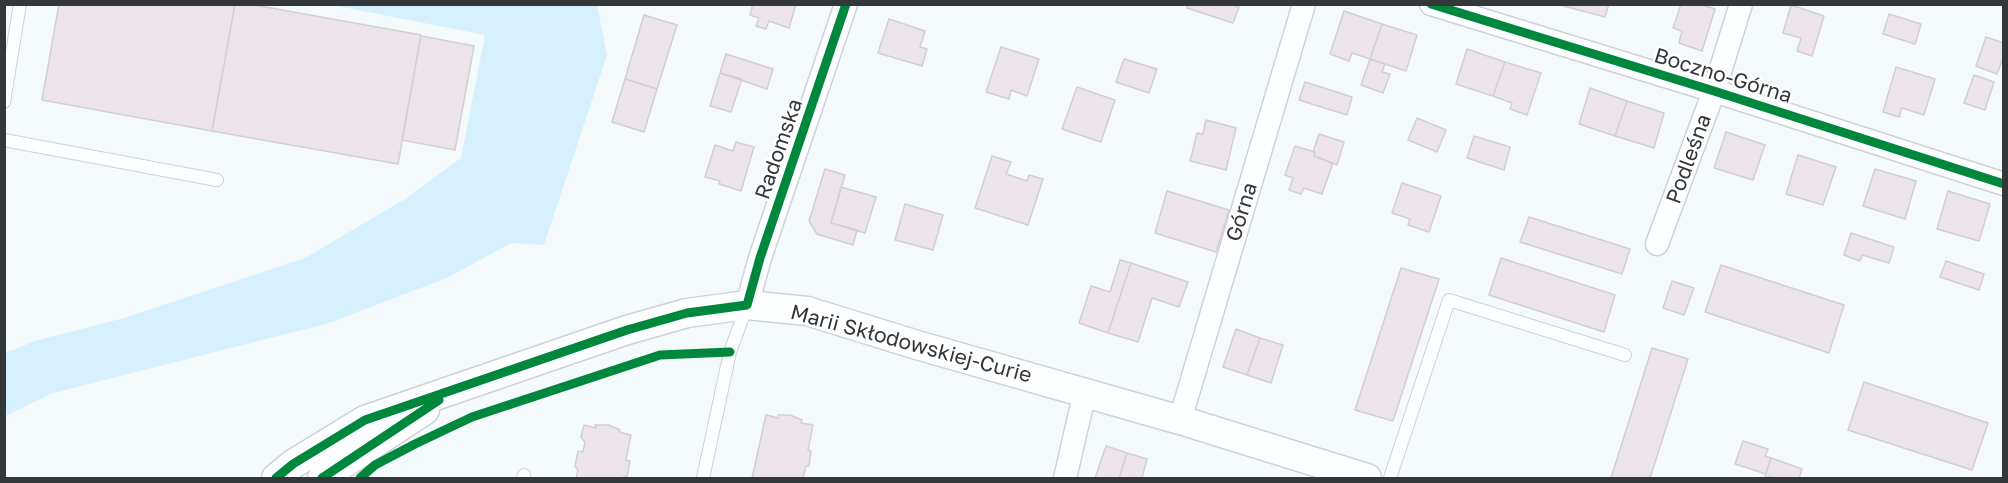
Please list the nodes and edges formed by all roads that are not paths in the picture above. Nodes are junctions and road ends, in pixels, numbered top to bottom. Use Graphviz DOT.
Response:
graph roads {
  1 [pos="20,4"];
  2 [pos="846,4"];
  3 [pos="1304,4"];
  4 [pos="1431,4"];
  5 [pos="1742,4"];
  6 [pos="1714,91"];
  7 [pos="4,102"];
  8 [pos="4,140"];
  9 [pos="218,180"];
  10 [pos="2004,184"];
  11 [pos="1657,244"];
  12 [pos="747,305"];
  13 [pos="1625,355"];
  14 [pos="453,391"];
  15 [pos="1085,392"];
  16 [pos="1180,420"];
  17 [pos="276,478"];
  18 [pos="322,478"];
  19 [pos="704,478"];
  20 [pos="1065,478"];
  21 [pos="1366,478"];
  22 [pos="1390,478"];
  1 -- 7 [label="lane"];
  2 -- 12 [label="street, Radomska"];
  3 -- 16 [label="street, Górna"];
  4 -- 6 [label="street, Boczno-Górna"];
  5 -- 6 [label="street, Podleśna"];
  6 -- 10 [label="street, Boczno-Górna"];
  6 -- 11 [label="street, Podleśna"];
  8 -- 9 [label="lane"];
  12 -- 14 [label="street, Marii Skłodowskiej-Curie"];
  12 -- 15 [label="street, Marii Skłodowskiej-Curie"];
  12 -- 19 [label="lane"];
  13 -- 22 [label="lane"];
  14 -- 17 [label="street, Marii Skłodowskiej-Curie"];
  14 -- 18 [label="street, Marii Skłodowskiej-Curie"];
  15 -- 16 [label="street, Marii Skłodowskiej-Curie"];
  15 -- 20 [label="street"];
  16 -- 21 [label="street, Marii Skłodowskiej-Curie"];
}
